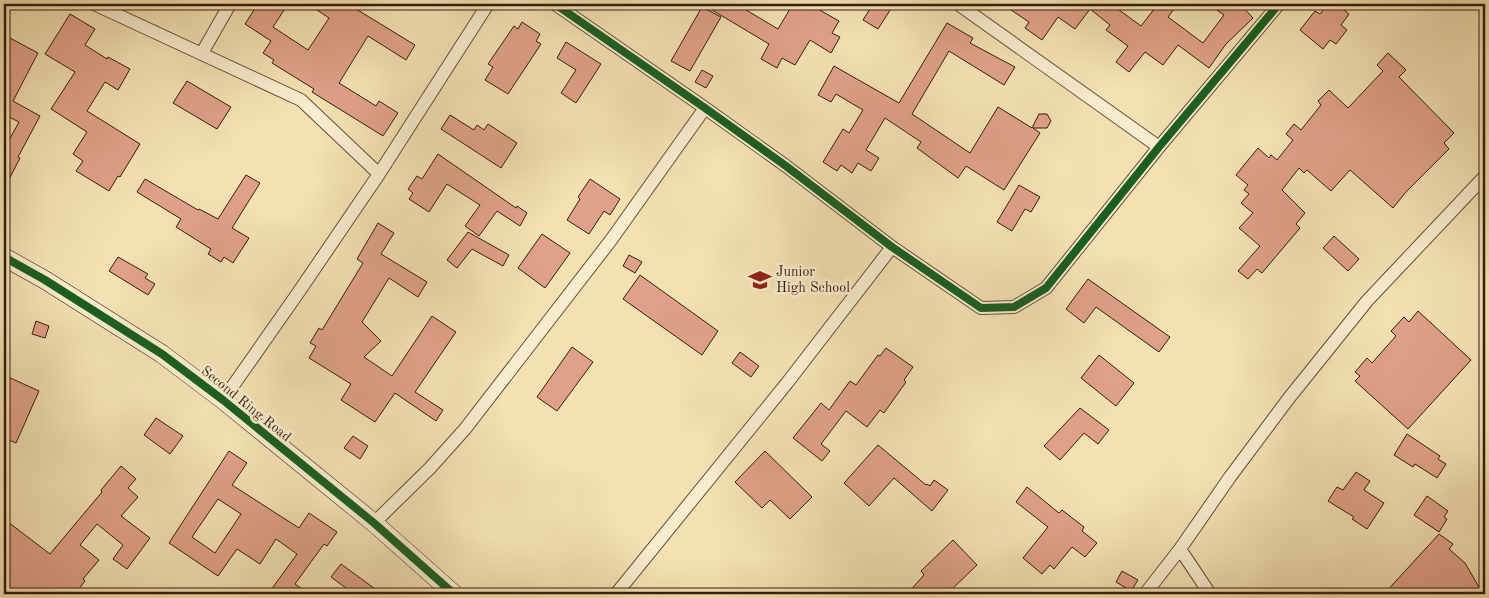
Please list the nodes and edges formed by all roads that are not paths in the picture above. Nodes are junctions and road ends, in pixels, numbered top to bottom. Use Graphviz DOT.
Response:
graph roads {
  1 [pos="94,4"];
  2 [pos="230,4"];
  3 [pos="488,4"];
  4 [pos="555,4"];
  5 [pos="958,4"];
  6 [pos="1274,5"];
  7 [pos="202,53"];
  8 [pos="705,108"];
  9 [pos="1159,147"];
  10 [pos="379,174"];
  11 [pos="1485,176"];
  12 [pos="892,247"];
  13 [pos="4,257"];
  14 [pos="223,400"];
  15 [pos="374,524"];
  16 [pos="1180,548"];
  17 [pos="454,594"];
  18 [pos="616,594"];
  19 [pos="1145,594"];
  20 [pos="1210,594"];
  1 -- 7 [label="street"];
  2 -- 7 [label="street"];
  3 -- 10 [label="street"];
  4 -- 8 [label="street"];
  5 -- 9 [label="street"];
  6 -- 9 [label="street"];
  7 -- 10 [label="street"];
  8 -- 12 [label="street"];
  8 -- 15 [label="street"];
  9 -- 12 [label="street"];
  10 -- 14 [label="street"];
  11 -- 16 [label="street"];
  12 -- 18 [label="street"];
  13 -- 14 [label="street, Second Ring Road"];
  14 -- 15 [label="street, Second Ring Road"];
  15 -- 17 [label="street, Second Ring Road"];
  16 -- 19 [label="street"];
  16 -- 20 [label="street"];
}
